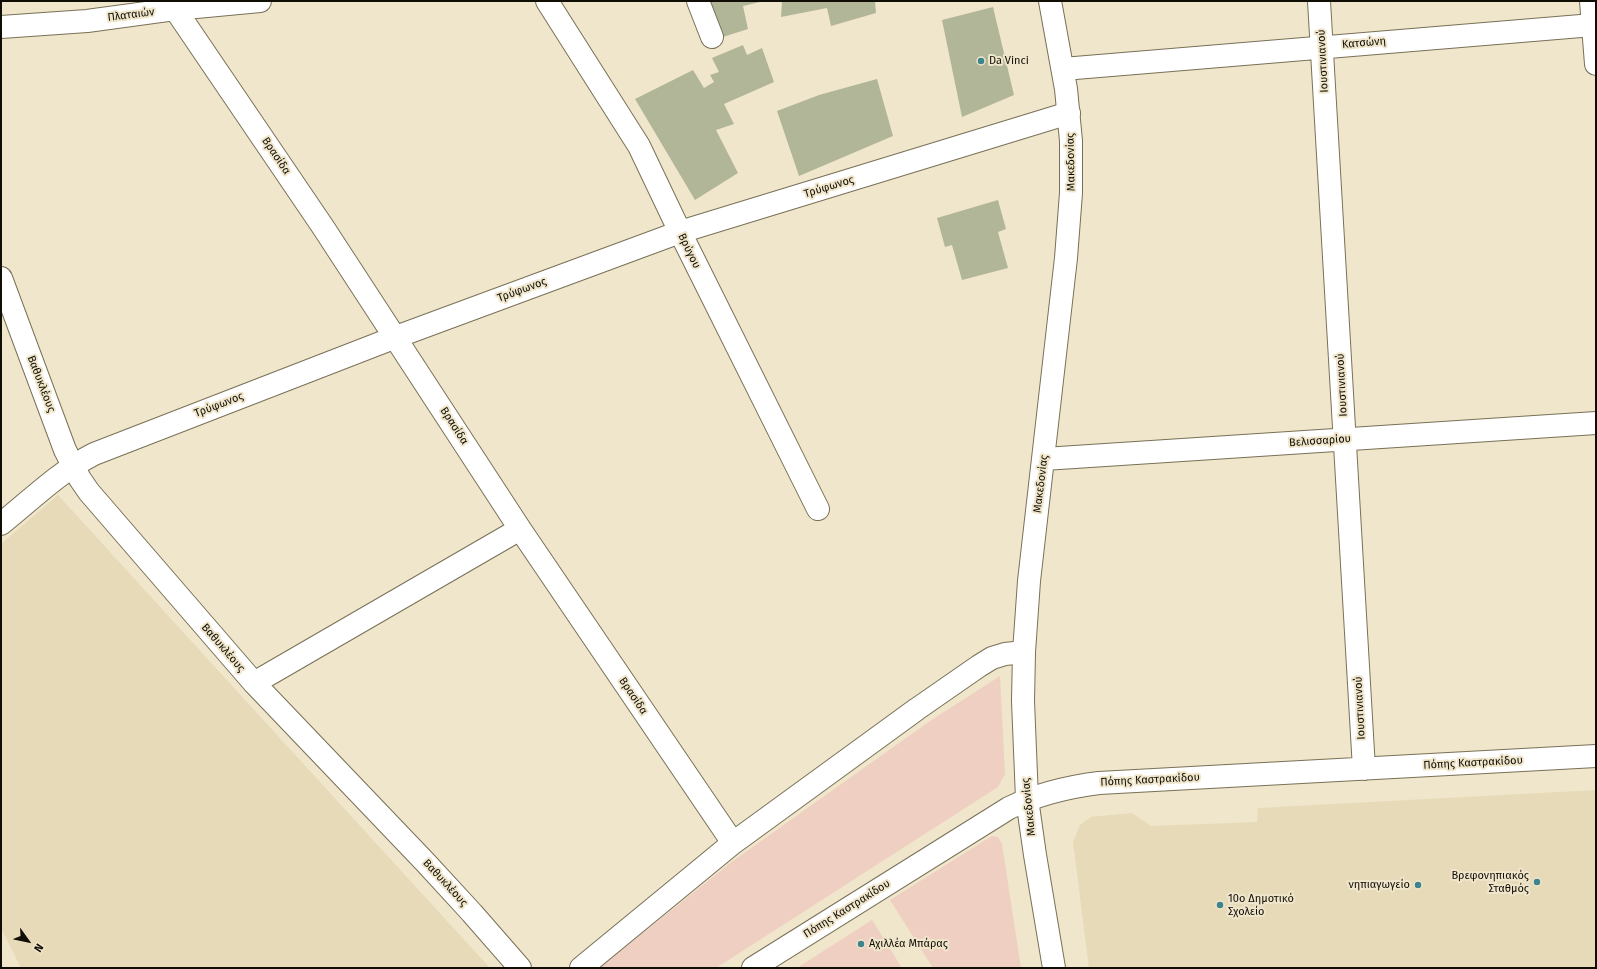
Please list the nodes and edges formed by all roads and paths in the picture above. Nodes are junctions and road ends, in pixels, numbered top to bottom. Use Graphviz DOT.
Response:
graph roads {
  1 [pos="260,1"];
  2 [pos="547,1"];
  3 [pos="698,1"];
  4 [pos="1050,1"];
  5 [pos="1319,1"];
  6 [pos="1591,1"];
  7 [pos="175,9"];
  8 [pos="1593,25"];
  9 [pos="1,27"];
  10 [pos="712,37"];
  11 [pos="1322,47"];
  12 [pos="1596,64"];
  13 [pos="1063,69"];
  14 [pos="1069,113"];
  15 [pos="680,232"];
  16 [pos="1,278"];
  17 [pos="396,337"];
  18 [pos="1596,423"];
  19 [pos="1345,440"];
  20 [pos="1044,459"];
  21 [pos="72,466"];
  22 [pos="818,509"];
  23 [pos="1,524"];
  24 [pos="520,529"];
  25 [pos="1024,652"];
  26 [pos="254,683"];
  27 [pos="1596,756"];
  28 [pos="1364,769"];
  29 [pos="1027,799"];
  30 [pos="733,843"];
  31 [pos="520,968"];
  32 [pos="581,968"];
  33 [pos="753,968"];
  34 [pos="1054,968"];
  1 -- 7 [label="street, Πλαταιών"];
  2 -- 15 [label="street, Βρύγου"];
  3 -- 10 [label="street"];
  4 -- 13 [label="street, Μακεδονίας"];
  5 -- 11 [label="street, Ιουστινιανού"];
  6 -- 8 [label="street"];
  7 -- 9 [label="street, Πλαταιών"];
  7 -- 17 [label="street, Βρασίδα"];
  8 -- 11 [label="street, Κατσώνη"];
  8 -- 12 [label="street"];
  11 -- 13 [label="street, Κατσώνη"];
  11 -- 19 [label="street, Ιουστινιανού"];
  13 -- 14 [label="street, Μακεδονίας"];
  14 -- 15 [label="street, Τρύφωνος"];
  14 -- 20 [label="street, Μακεδονίας"];
  15 -- 17 [label="street, Τρύφωνος"];
  15 -- 22 [label="street, Βρύγου"];
  16 -- 21 [label="street, Βαθυκλέους"];
  17 -- 21 [label="street, Τρύφωνος"];
  17 -- 24 [label="street, Βρασίδα"];
  18 -- 19 [label="street, Βελισσαρίου"];
  19 -- 20 [label="street, Βελισσαρίου"];
  19 -- 28 [label="street, Ιουστινιανού"];
  20 -- 25 [label="street, Μακεδονίας"];
  21 -- 23 [label="street, Τρύφωνος"];
  21 -- 26 [label="street, Βαθυκλέους"];
  24 -- 26 [label="street"];
  24 -- 30 [label="street, Βρασίδα"];
  25 -- 29 [label="street, Μακεδονίας"];
  25 -- 30 [label="street"];
  26 -- 31 [label="street, Βαθυκλέους"];
  27 -- 28 [label="street, Πόπης Καστρακίδου"];
  28 -- 29 [label="street, Πόπης Καστρακίδου"];
  29 -- 33 [label="street, Πόπης Καστρακίδου"];
  29 -- 34 [label="street, Μακεδονίας"];
  30 -- 32 [label="street"];
}
